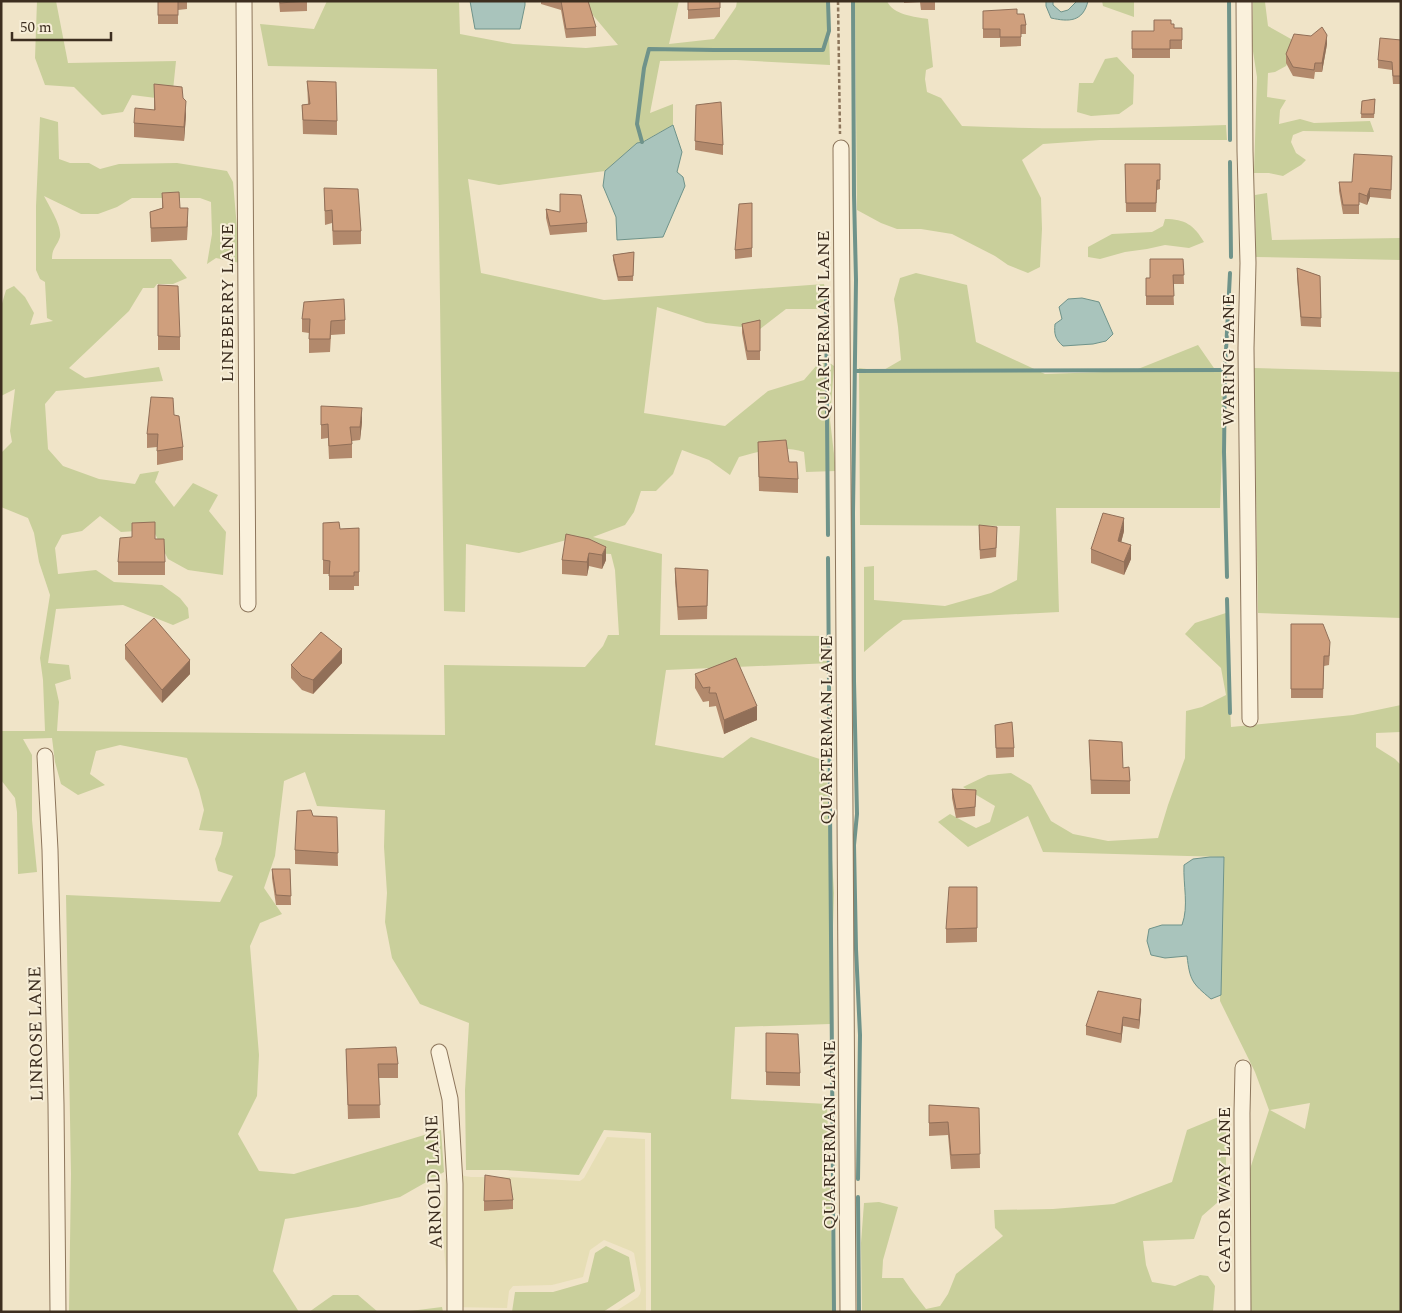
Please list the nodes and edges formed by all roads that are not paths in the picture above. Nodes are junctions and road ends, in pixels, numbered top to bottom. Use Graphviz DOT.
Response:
graph roads {
  1 [pos="244,1"];
  2 [pos="1244,1"];
  3 [pos="840,148"];
  4 [pos="248,604"];
  5 [pos="1250,719"];
  6 [pos="44,756"];
  7 [pos="439,1052"];
  8 [pos="1244,1068"];
  9 [pos="58,1312"];
  10 [pos="456,1312"];
  11 [pos="848,1312"];
  12 [pos="1243,1312"];
  1 -- 4 [label="street, LINEBERRY LANE"];
  2 -- 5 [label="street, WARING LANE"];
  3 -- 11 [label="street, QUARTERMAN LANE"];
  6 -- 9 [label="street, LINROSE LANE"];
  7 -- 10 [label="street, ARNOLD LANE"];
  8 -- 12 [label="street, GATOR WAY LANE"];
}
